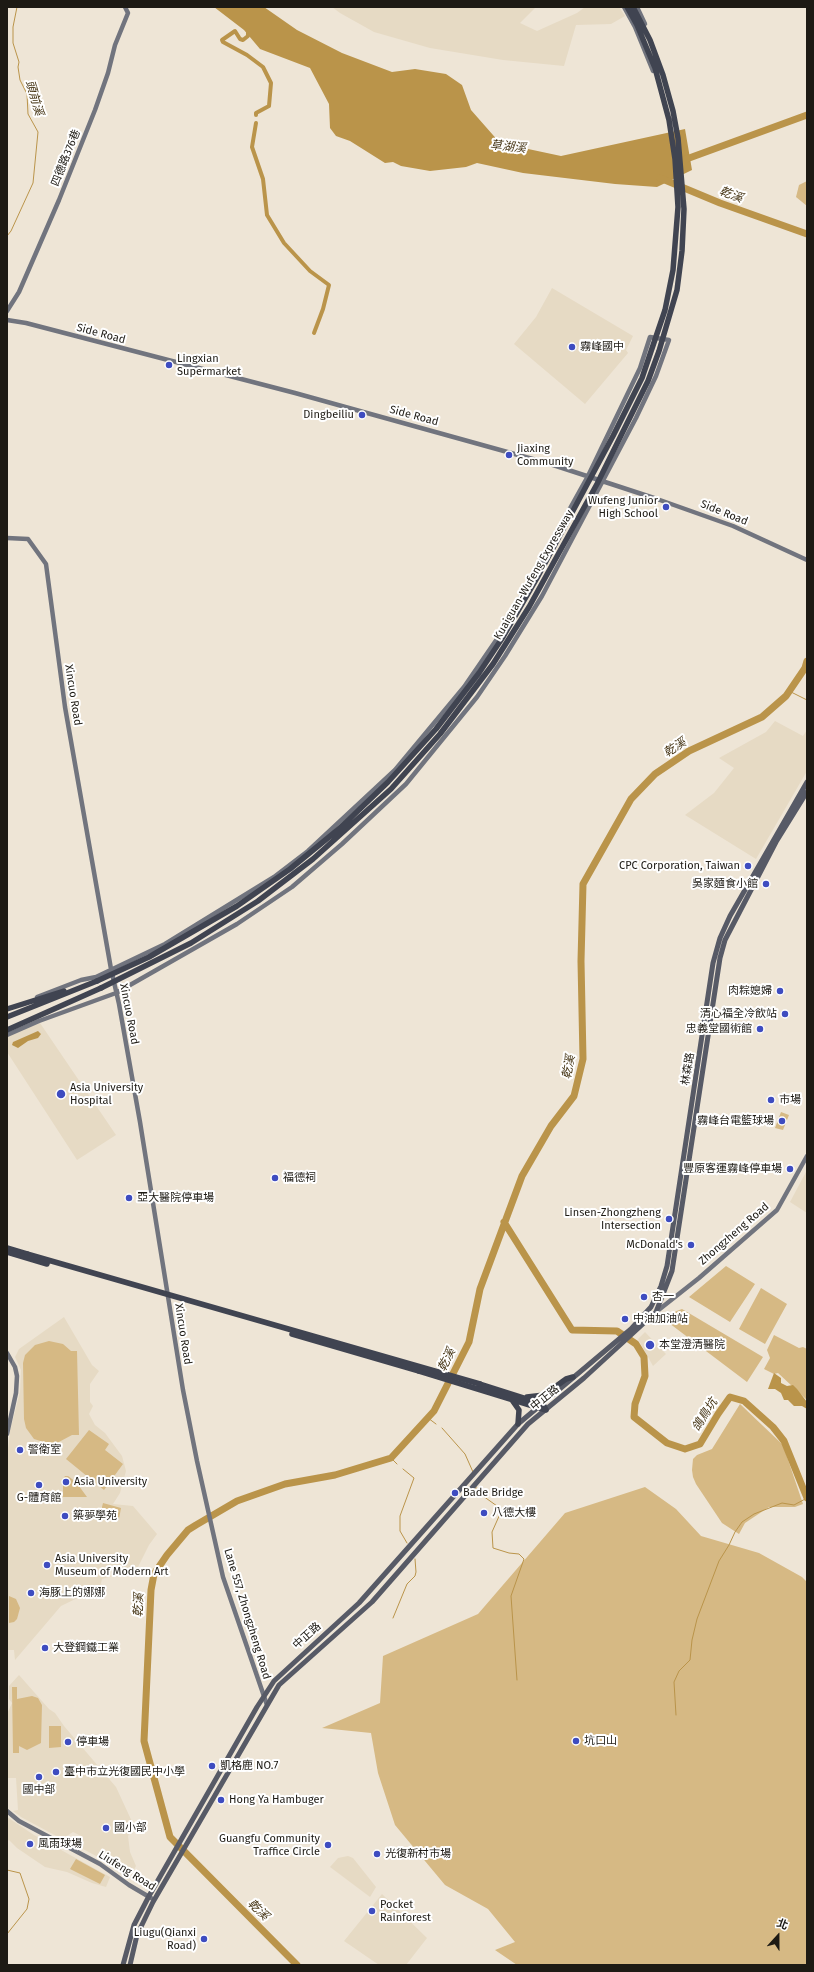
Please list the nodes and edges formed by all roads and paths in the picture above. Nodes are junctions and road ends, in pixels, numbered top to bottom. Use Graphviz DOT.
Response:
graph roads {
  1 [pos="125,7"];
  2 [pos="624,7"];
  3 [pos="627,7"];
  4 [pos="633,7"];
  5 [pos="636,7"];
  6 [pos="664,70"];
  7 [pos="653,71"];
  8 [pos="7,311"];
  9 [pos="7,320"];
  10 [pos="588,476"];
  11 [pos="602,482"];
  12 [pos="7,538"];
  13 [pos="807,560"];
  14 [pos="807,782"];
  15 [pos="807,792"];
  16 [pos="111,969"];
  17 [pos="97,981"];
  18 [pos="101,988"];
  19 [pos="116,993"];
  20 [pos="7,1007"];
  21 [pos="7,1017"];
  22 [pos="7,1026"];
  23 [pos="7,1030"];
  24 [pos="7,1034"];
  25 [pos="807,1156"];
  26 [pos="7,1248"];
  27 [pos="7,1252"];
  28 [pos="656,1312"];
  29 [pos="631,1332"];
  30 [pos="622,1340"];
  31 [pos="7,1353"];
  32 [pos="573,1377"];
  33 [pos="479,1387"];
  34 [pos="524,1397"];
  35 [pos="512,1399"];
  36 [pos="544,1407"];
  37 [pos="537,1408"];
  38 [pos="518,1424"];
  39 [pos="7,1434"];
  40 [pos="213,1528"];
  41 [pos="374,1587"];
  42 [pos="381,1593"];
  43 [pos="264,1696"];
  44 [pos="267,1705"];
  45 [pos="7,1811"];
  46 [pos="149,1896"];
  47 [pos="154,1899"];
  48 [pos="123,1965"];
  49 [pos="130,1965"];
  1 -- 8 [label="street, 四德路376巷"];
  2 -- 7 [label="street"];
  3 -- 17 [label="highway, Kuaiguan-Wufeng Expressway, bridge"];
  4 -- 18 [label="highway, Kuaiguan-Wufeng Expressway, bridge"];
  5 -- 6 [label="street"];
  9 -- 10 [label="street, Side Road"];
  10 -- 11 [label="street, Side Road"];
  10 -- 11 [label="street"];
  10 -- 16 [label="street"];
  11 -- 13 [label="street, Side Road"];
  11 -- 19 [label="street"];
  12 -- 16 [label="street, Xincuo Road"];
  14 -- 29 [label="main road, 林森路"];
  15 -- 28 [label="main road, 林森路"];
  16 -- 19 [label="street, Xincuo Road"];
  16 -- 20 [label="street"];
  17 -- 20 [label="highway"];
  17 -- 21 [label="highway"];
  18 -- 22 [label="highway"];
  18 -- 23 [label="highway"];
  19 -- 24 [label="street"];
  19 -- 40 [label="street, Xincuo Road"];
  25 -- 28 [label="street, Zhongzheng Road"];
  26 -- 33 [label="highway, bridge"];
  27 -- 33 [label="highway, bridge"];
  28 -- 29 [label="main road"];
  29 -- 30 [label="main road"];
  30 -- 32 [label="main road, 中正路"];
  30 -- 36 [label="main road, 中正路"];
  31 -- 39 [label="street"];
  32 -- 34 [label="highway"];
  32 -- 36 [label="main road, 中正路"];
  33 -- 34 [label="highway"];
  33 -- 35 [label="highway"];
  34 -- 36 [label="highway"];
  35 -- 37 [label="highway"];
  35 -- 38 [label="highway"];
  36 -- 37 [label="highway"];
  36 -- 42 [label="main road, 中正路"];
  37 -- 38 [label="main road, 中正路"];
  38 -- 41 [label="main road, 中正路"];
  40 -- 43 [label="street, Lane 557, Zhongzheng Road"];
  41 -- 42 [label="main road"];
  41 -- 43 [label="main road, 中正路"];
  42 -- 44 [label="main road, 中正路"];
  43 -- 44 [label="street, Lane 557, Zhongzheng Road"];
  43 -- 46 [label="main road, 中正路"];
  44 -- 47 [label="main road, 中正路"];
  45 -- 46 [label="street, Liufeng Road"];
  46 -- 47 [label="street, Liufeng Road"];
  46 -- 48 [label="main road"];
  47 -- 49 [label="main road"];
}
